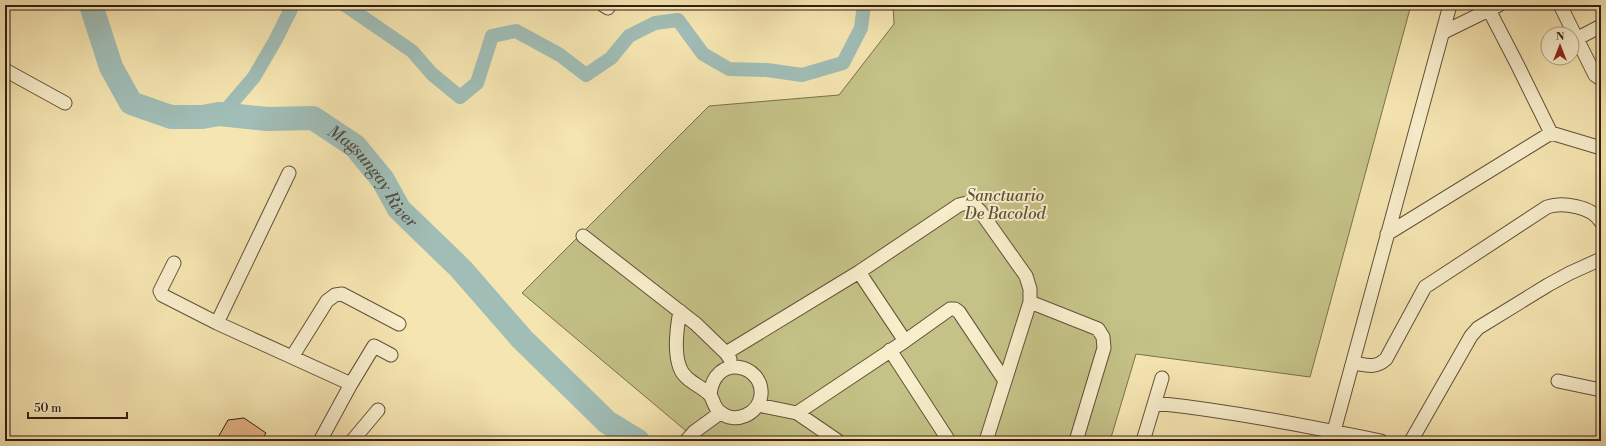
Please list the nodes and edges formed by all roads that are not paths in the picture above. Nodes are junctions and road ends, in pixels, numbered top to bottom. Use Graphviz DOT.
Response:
graph roads {
  1 [pos="1450,5"];
  2 [pos="1560,5"];
  3 [pos="1494,8"];
  4 [pos="1571,26"];
  5 [pos="1601,26"];
  6 [pos="1444,32"];
  7 [pos="1580,37"];
  8 [pos="1580,42"];
  9 [pos="5,70"];
  10 [pos="1601,79"];
  11 [pos="65,103"];
  12 [pos="1551,134"];
  13 [pos="1601,148"];
  14 [pos="289,173"];
  15 [pos="1601,222"];
  16 [pos="1387,234"];
  17 [pos="583,236"];
  18 [pos="1601,259"];
  19 [pos="174,263"];
  20 [pos="859,272"];
  21 [pos="1030,302"];
  22 [pos="680,311"];
  23 [pos="217,323"];
  24 [pos="398,324"];
  25 [pos="905,341"];
  26 [pos="890,350"];
  27 [pos="726,353"];
  28 [pos="391,355"];
  29 [pos="292,357"];
  30 [pos="1353,363"];
  31 [pos="736,367"];
  32 [pos="1162,378"];
  33 [pos="1005,381"];
  34 [pos="1558,381"];
  35 [pos="351,384"];
  36 [pos="1601,390"];
  37 [pos="710,395"];
  38 [pos="1155,403"];
  39 [pos="758,405"];
  40 [pos="378,410"];
  41 [pos="720,413"];
  42 [pos="797,413"];
  43 [pos="1334,432"];
  44 [pos="690,437"];
  45 [pos="320,441"];
  46 [pos="352,441"];
  47 [pos="838,441"];
  48 [pos="949,441"];
  49 [pos="986,441"];
  50 [pos="1076,441"];
  51 [pos="1143,441"];
  52 [pos="1381,441"];
  53 [pos="1411,441"];
  1 -- 6 [label="street"];
  2 -- 4 [label="street"];
  3 -- 6 [label="street"];
  3 -- 12 [label="street"];
  5 -- 7 [label="street"];
  6 -- 16 [label="street"];
  8 -- 10 [label="street"];
  9 -- 11 [label="street"];
  12 -- 13 [label="street"];
  12 -- 16 [label="street"];
  14 -- 23 [label="street"];
  15 -- 30 [label="street"];
  16 -- 30 [label="street"];
  17 -- 22 [label="street"];
  18 -- 53 [label="street"];
  19 -- 23 [label="street"];
  20 -- 21 [label="street"];
  20 -- 25 [label="street"];
  20 -- 27 [label="street"];
  21 -- 33 [label="street"];
  21 -- 50 [label="street"];
  22 -- 27 [label="street"];
  22 -- 37 [label="street"];
  23 -- 29 [label="street"];
  24 -- 29 [label="street"];
  25 -- 26 [label="street"];
  25 -- 33 [label="street"];
  26 -- 42 [label="street"];
  26 -- 48 [label="street"];
  27 -- 31 [label="street"];
  28 -- 35 [label="street"];
  29 -- 35 [label="street"];
  30 -- 43 [label="street"];
  31 -- 37 [label="street"];
  31 -- 39 [label="street"];
  32 -- 38 [label="street"];
  33 -- 49 [label="street"];
  34 -- 36 [label="street"];
  35 -- 45 [label="street"];
  37 -- 41 [label="street"];
  38 -- 43 [label="street"];
  38 -- 51 [label="street"];
  39 -- 41 [label="street"];
  39 -- 42 [label="street"];
  40 -- 46 [label="street"];
  41 -- 44 [label="street"];
  42 -- 47 [label="street"];
  43 -- 52 [label="street"];
}
